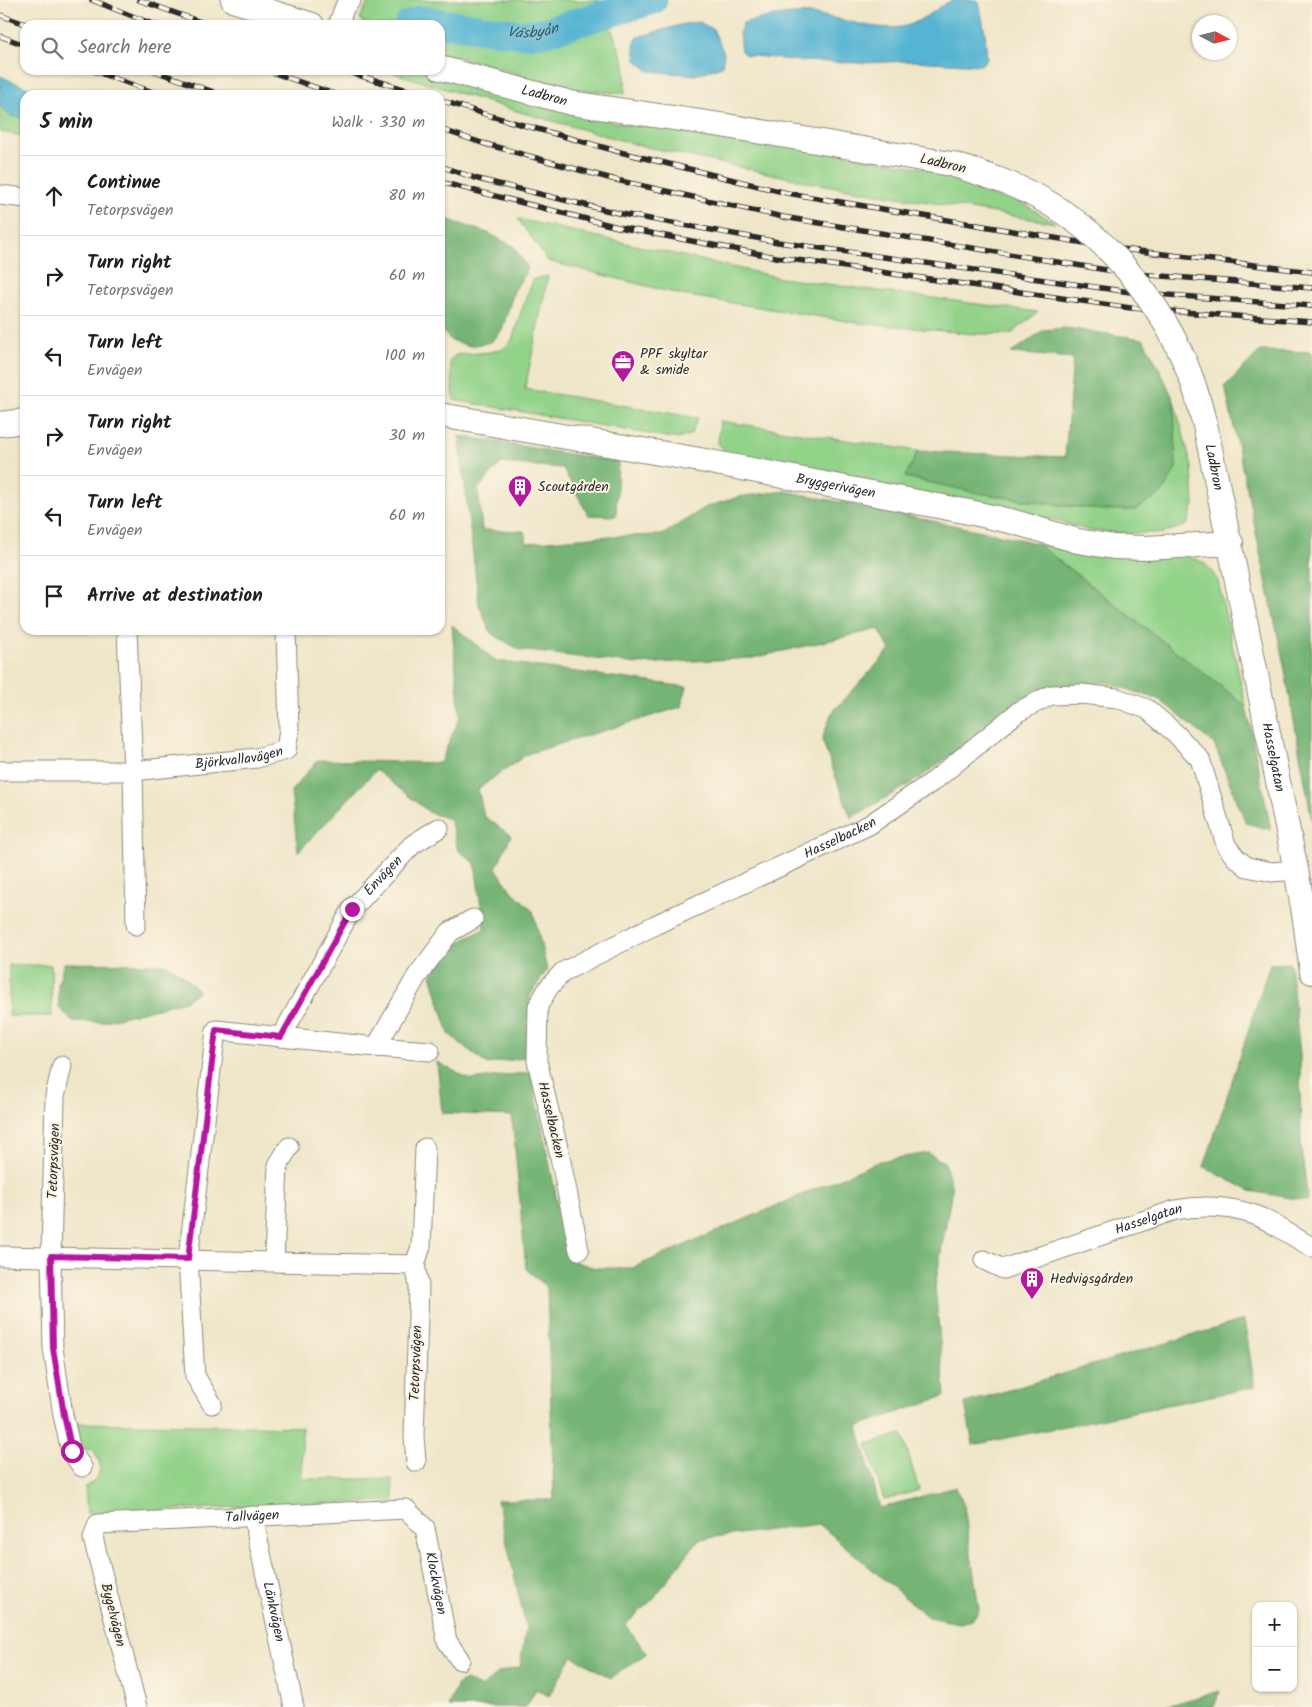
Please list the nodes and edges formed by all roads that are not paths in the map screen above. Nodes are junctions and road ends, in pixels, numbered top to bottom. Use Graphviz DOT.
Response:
graph roads {
  1 [pos="233,0"];
  2 [pos="350,0"];
  3 [pos="296,20"];
  4 [pos="340,20"];
  5 [pos="445,69"];
  6 [pos="0,195"];
  7 [pos="20,197"];
  8 [pos="445,416"];
  9 [pos="1231,543"];
  10 [pos="127,635"];
  11 [pos="286,635"];
  12 [pos="0,771"];
  13 [pos="133,771"];
  14 [pos="439,828"];
  15 [pos="1296,870"];
  16 [pos="472,919"];
  17 [pos="136,925"];
  18 [pos="1312,972"];
  19 [pos="281,1037"];
  20 [pos="376,1047"];
  21 [pos="430,1051"];
  22 [pos="62,1066"];
  23 [pos="288,1146"];
  24 [pos="425,1148"];
  25 [pos="1312,1247"];
  26 [pos="579,1250"];
  27 [pos="0,1256"];
  28 [pos="51,1256"];
  29 [pos="188,1259"];
  30 [pos="984,1260"];
  31 [pos="274,1261"];
  32 [pos="415,1265"];
  33 [pos="212,1404"];
  34 [pos="416,1462"];
  35 [pos="82,1466"];
  36 [pos="406,1509"];
  37 [pos="253,1516"];
  38 [pos="98,1524"];
  39 [pos="460,1660"];
  40 [pos="136,1707"];
  41 [pos="294,1707"];
  1 -- 3 [label="street"];
  2 -- 4 [label="street"];
  5 -- 9 [label="street, Ladbron, bridge"];
  6 -- 7 [label="street"];
  8 -- 9 [label="street, Bryggerivägen"];
  9 -- 15 [label="street, Hasselgatan"];
  10 -- 13 [label="street"];
  11 -- 13 [label="street, Björkvallavägen"];
  12 -- 13 [label="street, Björkvallavägen"];
  13 -- 17 [label="street"];
  14 -- 19 [label="street, Envägen"];
  15 -- 18 [label="street, Hasselgatan"];
  15 -- 26 [label="street, Hasselbacken"];
  16 -- 20 [label="street"];
  19 -- 20 [label="street"];
  19 -- 29 [label="street"];
  20 -- 21 [label="street"];
  22 -- 28 [label="street, Tetorpsvägen"];
  23 -- 31 [label="street"];
  24 -- 32 [label="street, Tetorpsvägen"];
  25 -- 30 [label="street, Hasselgatan"];
  27 -- 28 [label="street"];
  28 -- 29 [label="street"];
  28 -- 35 [label="street, Tetorpsvägen"];
  29 -- 31 [label="street"];
  29 -- 33 [label="street"];
  31 -- 32 [label="street"];
  32 -- 34 [label="street, Tetorpsvägen"];
  36 -- 37 [label="street, Tallvägen"];
  36 -- 39 [label="street, Klockvägen"];
  37 -- 38 [label="street, Tallvägen"];
  37 -- 41 [label="street, Länkvägen"];
  38 -- 40 [label="street, Bygelvägen"];
}
